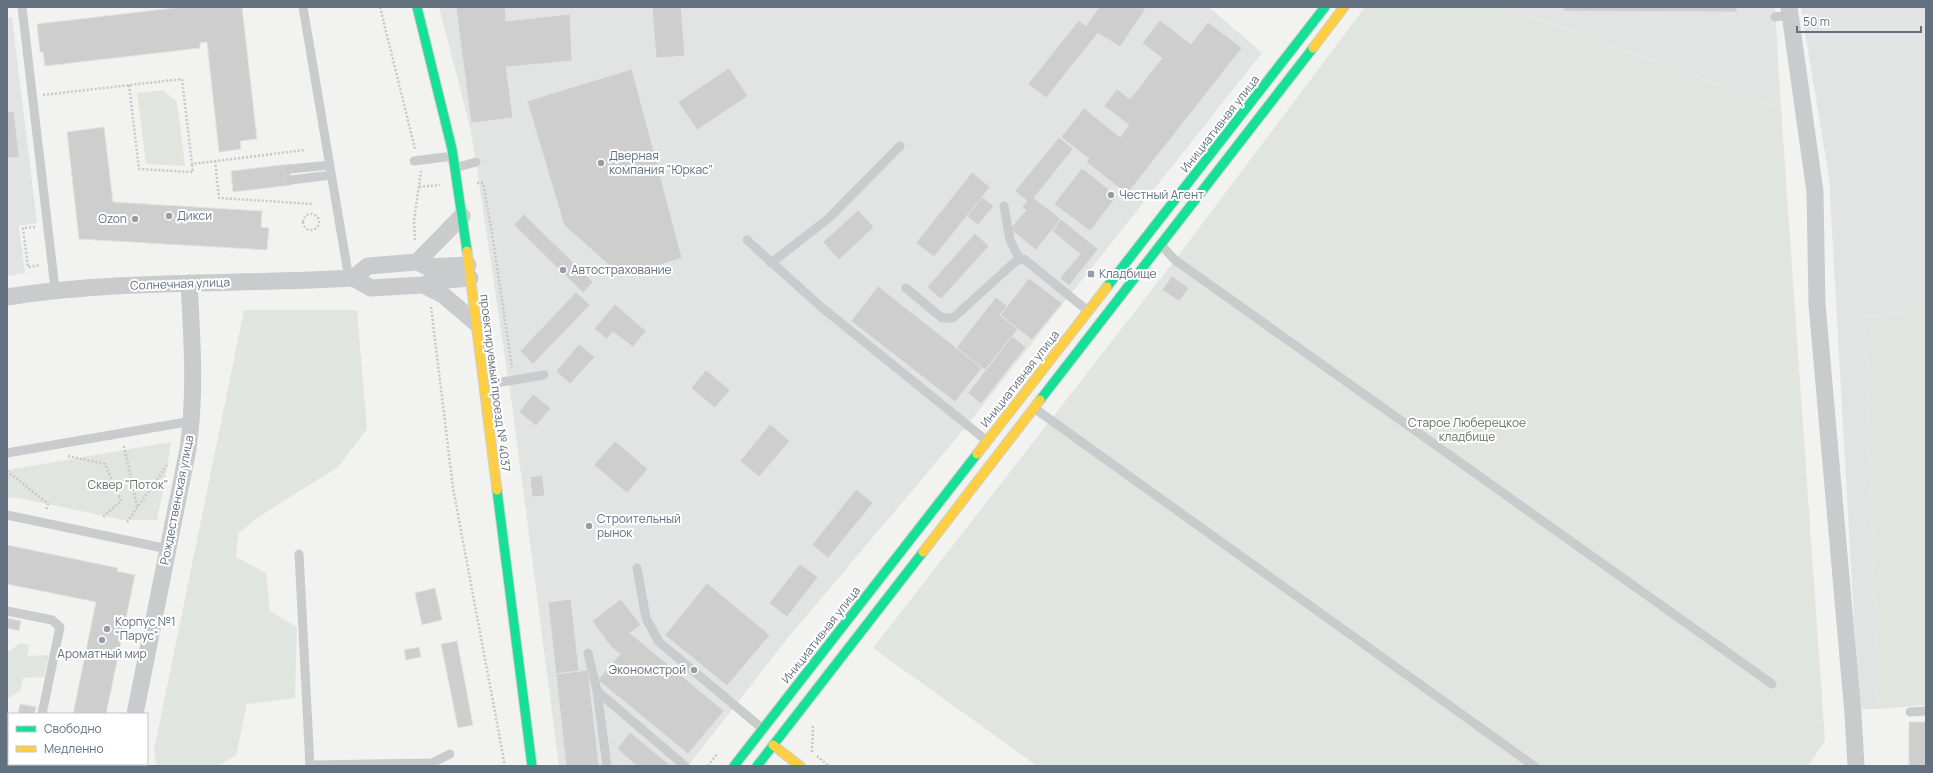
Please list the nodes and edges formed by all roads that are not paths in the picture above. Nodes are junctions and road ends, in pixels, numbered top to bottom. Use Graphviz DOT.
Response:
graph roads {
  1 [pos="22,7"];
  2 [pos="303,7"];
  3 [pos="417,7"];
  4 [pos="1337,8"];
  5 [pos="1785,13"];
  6 [pos="900,146"];
  7 [pos="453,156"];
  8 [pos="416,160"];
  9 [pos="476,162"];
  10 [pos="330,165"];
  11 [pos="455,168"];
  12 [pos="290,169"];
  13 [pos="331,175"];
  14 [pos="291,180"];
  15 [pos="1004,206"];
  16 [pos="462,216"];
  17 [pos="747,240"];
  18 [pos="1161,244"];
  19 [pos="1020,260"];
  20 [pos="417,262"];
  21 [pos="771,263"];
  22 [pos="469,272"];
  23 [pos="351,279"];
  24 [pos="189,283"];
  25 [pos="423,285"];
  26 [pos="906,288"];
  27 [pos="55,290"];
  28 [pos="7,297"];
  29 [pos="1088,311"];
  30 [pos="476,323"];
  31 [pos="544,375"];
  32 [pos="484,385"];
  33 [pos="1034,408"];
  34 [pos="192,420"];
  35 [pos="987,441"];
  36 [pos="7,453"];
  37 [pos="7,515"];
  38 [pos="168,549"];
  39 [pos="298,554"];
  40 [pos="637,568"];
  41 [pos="7,611"];
  42 [pos="588,653"];
  43 [pos="1772,684"];
  44 [pos="597,691"];
  45 [pos="1926,711"];
  46 [pos="1910,712"];
  47 [pos="42,713"];
  48 [pos="135,713"];
  49 [pos="763,729"];
  50 [pos="773,745"];
  51 [pos="450,754"];
  52 [pos="310,766"];
  53 [pos="532,766"];
  54 [pos="607,766"];
  55 [pos="685,766"];
  56 [pos="734,766"];
  57 [pos="757,766"];
  58 [pos="800,766"];
  59 [pos="1534,766"];
  60 [pos="1856,766"];
  1 -- 27 [label="lane"];
  2 -- 10 [label="lane"];
  3 -- 7 [label="main road, проектируемый проезд № 4037"];
  4 -- 18 [label="main road, Инициативная улица"];
  4 -- 29 [label="main road, Инициативная улица"];
  5 -- 60 [label="street"];
  6 -- 21 [label="lane"];
  7 -- 8 [label="lane"];
  7 -- 11 [label="main road, проектируемый проезд № 4037"];
  9 -- 11 [label="lane"];
  10 -- 12 [label="lane"];
  10 -- 13 [label="lane"];
  11 -- 16 [label="main road, проектируемый проезд № 4037"];
  13 -- 14 [label="lane"];
  13 -- 23 [label="lane"];
  15 -- 19 [label="lane"];
  16 -- 20 [label="street"];
  16 -- 22 [label="main road, проектируемый проезд № 4037"];
  17 -- 21 [label="lane"];
  18 -- 33 [label="main road, Инициативная улица"];
  18 -- 43 [label="lane"];
  19 -- 26 [label="lane"];
  19 -- 29 [label="lane"];
  20 -- 22 [label="street"];
  20 -- 23 [label="street"];
  21 -- 35 [label="lane"];
  22 -- 25 [label="street"];
  22 -- 30 [label="main road, проектируемый проезд № 4037"];
  23 -- 24 [label="street, Солнечная улица"];
  23 -- 25 [label="street"];
  24 -- 27 [label="street, Солнечная улица"];
  24 -- 34 [label="street, Рождественская улица"];
  25 -- 30 [label="street"];
  27 -- 28 [label="street, Солнечная улица"];
  29 -- 35 [label="main road, Инициативная улица"];
  30 -- 32 [label="main road, проектируемый проезд № 4037"];
  31 -- 32 [label="lane"];
  32 -- 53 [label="main road, проектируемый проезд № 4037"];
  33 -- 50 [label="main road, Инициативная улица"];
  33 -- 59 [label="lane"];
  34 -- 36 [label="lane"];
  34 -- 38 [label="street, Рождественская улица"];
  35 -- 49 [label="main road, Инициативная улица"];
  37 -- 38 [label="lane"];
  38 -- 48 [label="street, Рождественская улица"];
  39 -- 52 [label="lane"];
  40 -- 49 [label="lane"];
  41 -- 47 [label="lane"];
  42 -- 44 [label="lane"];
  44 -- 54 [label="lane"];
  44 -- 55 [label="lane"];
  45 -- 46 [label="lane"];
  49 -- 56 [label="main road, Инициативная улица"];
  50 -- 57 [label="main road, Инициативная улица"];
  50 -- 58 [label="main road"];
  51 -- 52 [label="lane"];
}
